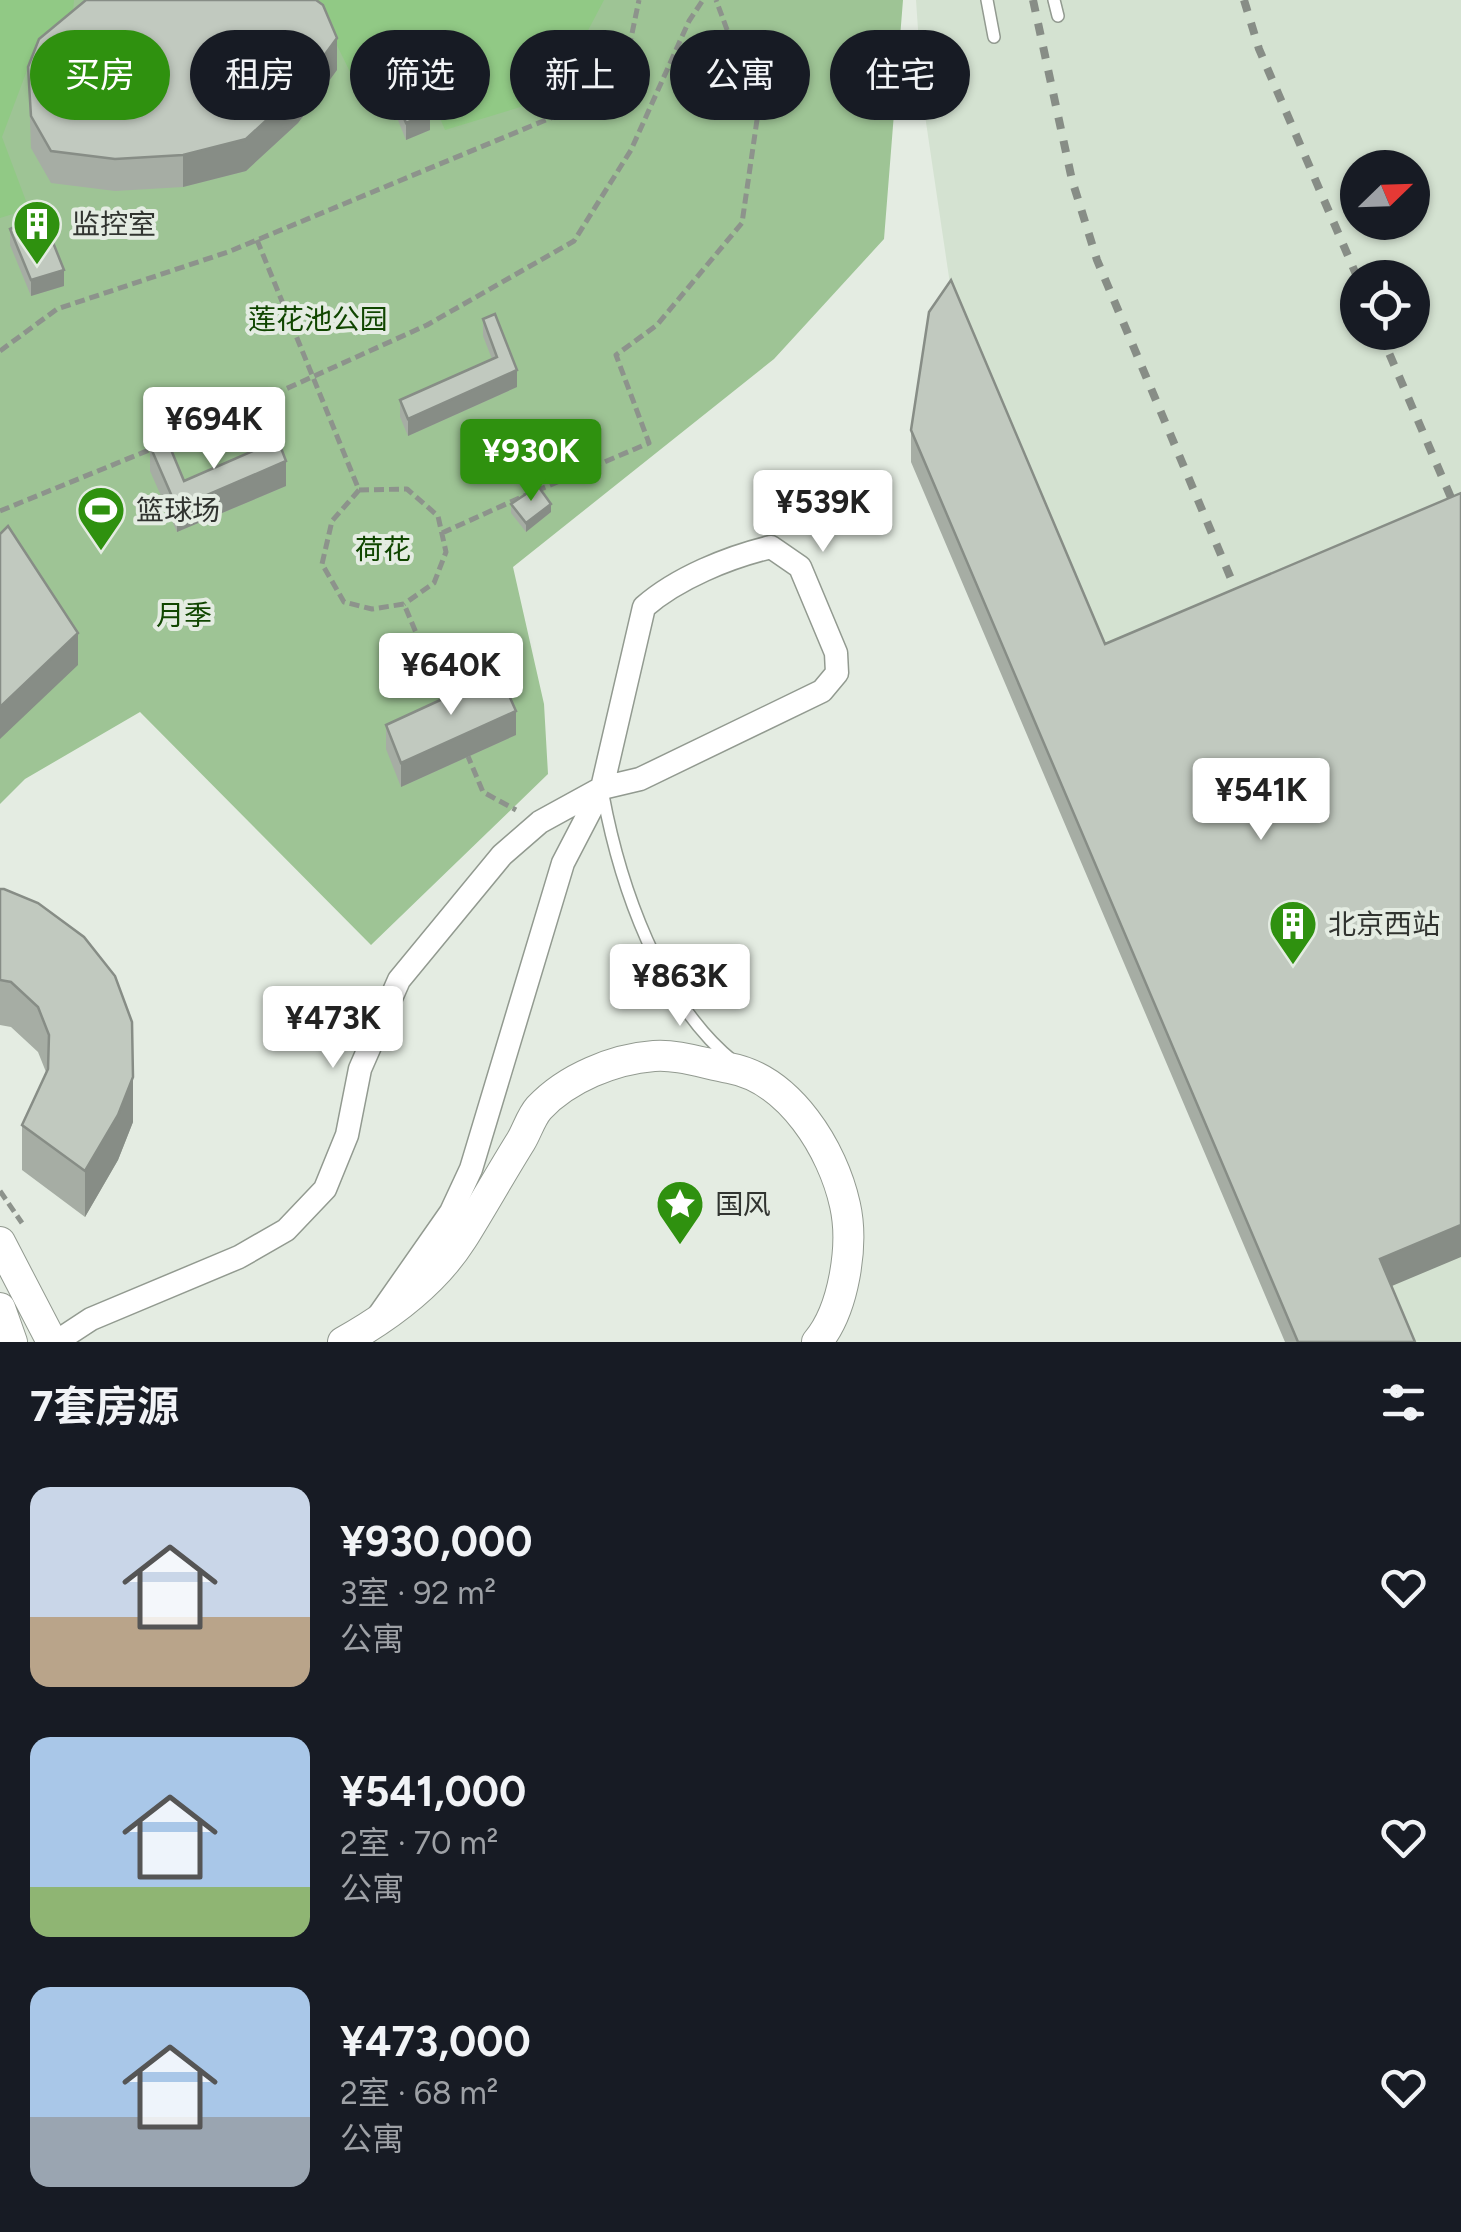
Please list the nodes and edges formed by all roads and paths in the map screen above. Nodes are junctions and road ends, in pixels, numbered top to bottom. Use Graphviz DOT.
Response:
graph roads {
  1 [pos="640,0"];
  2 [pos="703,0"];
  3 [pos="716,0"];
  4 [pos="987,0"];
  5 [pos="1054,0"];
  6 [pos="1058,16"];
  7 [pos="994,37"];
  8 [pos="257,240"];
  9 [pos="0,351"];
  10 [pos="313,377"];
  11 [pos="359,490"];
  12 [pos="0,511"];
  13 [pos="442,533"];
  14 [pos="404,604"];
  15 [pos="446,703"];
  16 [pos="602,788"];
  17 [pos="756,1079"];
  18 [pos="0,1242"];
  19 [pos="0,1308"];
  20 [pos="373,1325"];
  21 [pos="12,1342"];
  22 [pos="54,1342"];
  23 [pos="343,1342"];
  24 [pos="817,1342"];
  1 -- 8 [label="path"];
  2 -- 10 [label="path"];
  3 -- 13 [label="path"];
  4 -- 7 [label="lane"];
  5 -- 6 [label="lane"];
  8 -- 9 [label="path"];
  8 -- 10 [label="path"];
  10 -- 11 [label="path"];
  10 -- 12 [label="path"];
  11 -- 13 [label="path"];
  11 -- 14 [label="path"];
  13 -- 14 [label="path"];
  14 -- 15 [label="path"];
  16 -- 16 [label="street"];
  16 -- 17 [label="lane"];
  16 -- 20 [label="street"];
  16 -- 22 [label="street"];
  17 -- 20 [label="main road"];
  17 -- 24 [label="main road"];
  18 -- 22 [label="main road"];
  19 -- 21 [label="main road"];
  20 -- 23 [label="main road"];
}
